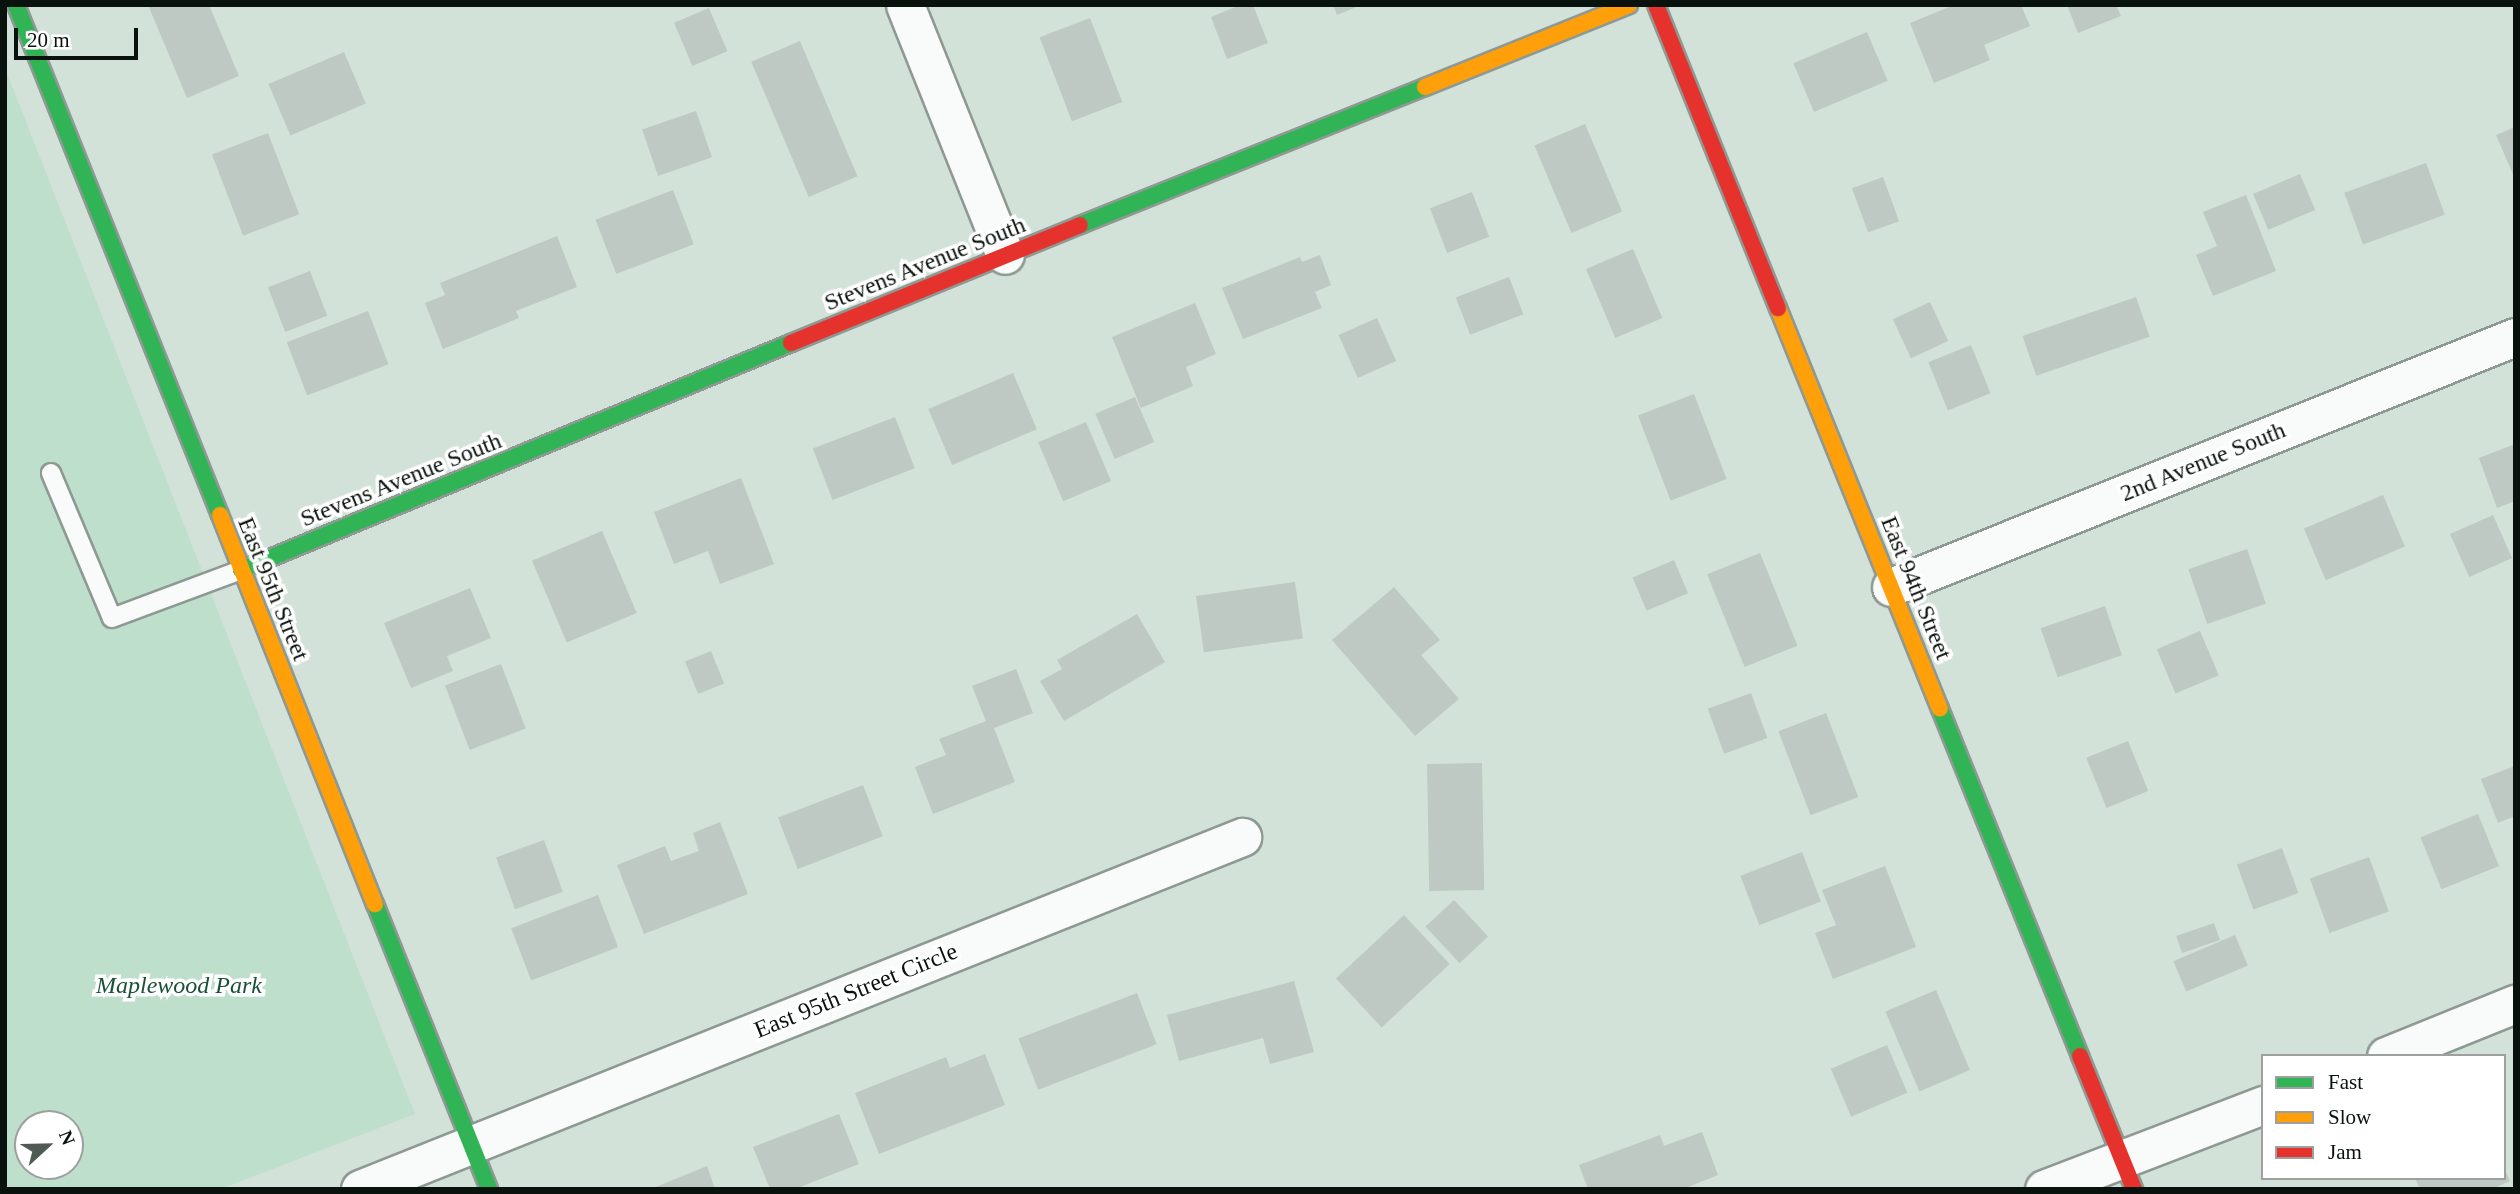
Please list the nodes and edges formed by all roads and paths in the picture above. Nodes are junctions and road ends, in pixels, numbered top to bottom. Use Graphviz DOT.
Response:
graph roads {
  1 [pos="16,5"];
  2 [pos="905,5"];
  3 [pos="1629,5"];
  4 [pos="1656,5"];
  5 [pos="1005,255"];
  6 [pos="2515,337"];
  7 [pos="51,473"];
  8 [pos="241,570"];
  9 [pos="1891,587"];
  10 [pos="1242,837"];
  11 [pos="2515,1004"];
  12 [pos="2391,1054"];
  13 [pos="2261,1106"];
  14 [pos="471,1144"];
  15 [pos="2128,1175"];
  16 [pos="360,1189"];
  17 [pos="489,1189"];
  18 [pos="2044,1189"];
  1 -- 8 [label="street, East 95th Street"];
  2 -- 5 [label="street"];
  3 -- 5 [label="street, Stevens Avenue South"];
  4 -- 9 [label="street, East 94th Street"];
  5 -- 8 [label="street, Stevens Avenue South"];
  6 -- 9 [label="street, 2nd Avenue South"];
  7 -- 8 [label="lane"];
  8 -- 14 [label="street, East 95th Street"];
  9 -- 15 [label="street, East 94th Street"];
  10 -- 14 [label="street, East 95th Street Circle"];
  11 -- 12 [label="street"];
  13 -- 15 [label="street"];
  14 -- 16 [label="street"];
  14 -- 17 [label="street, East 95th Street"];
  15 -- 18 [label="street"];
}
